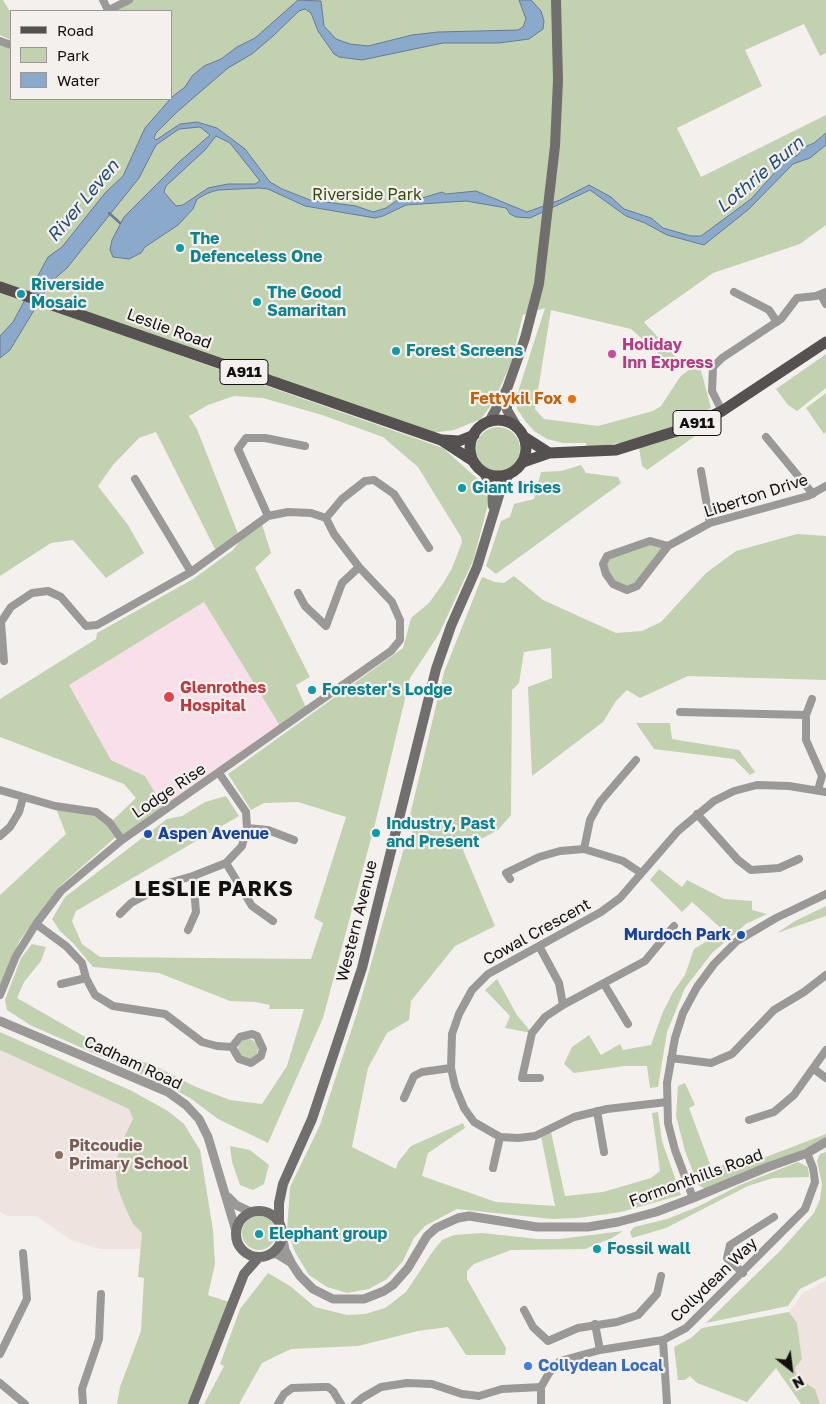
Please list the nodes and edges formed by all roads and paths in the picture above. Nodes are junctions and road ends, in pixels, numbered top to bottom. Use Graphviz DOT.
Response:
graph roads {
  1 [pos="129,0"];
  2 [pos="556,0"];
  3 [pos="110,10"];
  4 [pos="5,289"];
  5 [pos="734,292"];
  6 [pos="823,294"];
  7 [pos="826,304"];
  8 [pos="777,322"];
  9 [pos="826,342"];
  10 [pos="507,389"];
  11 [pos="722,410"];
  12 [pos="489,422"];
  13 [pos="517,428"];
  14 [pos="474,435"];
  15 [pos="524,437"];
  16 [pos="766,437"];
  17 [pos="441,440"];
  18 [pos="305,446"];
  19 [pos="550,453"];
  20 [pos="473,462"];
  21 [pos="523,462"];
  22 [pos="701,471"];
  23 [pos="484,473"];
  24 [pos="509,474"];
  25 [pos="135,479"];
  26 [pos="826,486"];
  27 [pos="813,494"];
  28 [pos="493,512"];
  29 [pos="268,516"];
  30 [pos="326,518"];
  31 [pos="710,523"];
  32 [pos="668,546"];
  33 [pos="429,548"];
  34 [pos="359,567"];
  35 [pos="191,572"];
  36 [pos="298,593"];
  37 [pos="4,661"];
  38 [pos="812,699"];
  39 [pos="680,712"];
  40 [pos="806,715"];
  41 [pos="636,760"];
  42 [pos="219,773"];
  43 [pos="0,790"];
  44 [pos="822,791"];
  45 [pos="23,798"];
  46 [pos="696,814"];
  47 [pos="247,828"];
  48 [pos="0,836"];
  49 [pos="122,840"];
  50 [pos="294,840"];
  51 [pos="584,849"];
  52 [pos="799,859"];
  53 [pos="226,863"];
  54 [pos="506,873"];
  55 [pos="641,874"];
  56 [pos="193,876"];
  57 [pos="826,894"];
  58 [pos="120,914"];
  59 [pos="273,921"];
  60 [pos="36,924"];
  61 [pos="674,926"];
  62 [pos="188,930"];
  63 [pos="539,946"];
  64 [pos="826,975"];
  65 [pos="86,978"];
  66 [pos="61,984"];
  67 [pos="604,984"];
  68 [pos="0,995"];
  69 [pos="563,1005"];
  70 [pos="0,1021"];
  71 [pos="628,1024"];
  72 [pos="232,1047"];
  73 [pos="826,1050"];
  74 [pos="672,1058"];
  75 [pos="451,1068"];
  76 [pos="814,1069"];
  77 [pos="540,1078"];
  78 [pos="826,1078"];
  79 [pos="404,1098"];
  80 [pos="667,1102"];
  81 [pos="597,1111"];
  82 [pos="748,1120"];
  83 [pos="500,1137"];
  84 [pos="826,1142"];
  85 [pos="604,1152"];
  86 [pos="807,1153"];
  87 [pos="493,1168"];
  88 [pos="281,1190"];
  89 [pos="228,1197"];
  90 [pos="693,1198"];
  91 [pos="255,1211"];
  92 [pos="774,1217"];
  93 [pos="279,1222"];
  94 [pos="236,1231"];
  95 [pos="282,1235"];
  96 [pos="242,1249"];
  97 [pos="23,1253"];
  98 [pos="270,1254"];
  99 [pos="258,1257"];
  100 [pos="292,1264"];
  101 [pos="742,1273"];
  102 [pos="244,1274"];
  103 [pos="661,1276"];
  104 [pos="101,1294"];
  105 [pos="524,1310"];
  106 [pos="595,1324"];
  107 [pos="663,1340"];
  108 [pos="600,1350"];
  109 [pos="0,1354"];
  110 [pos="0,1383"];
  111 [pos="542,1387"];
  112 [pos="462,1394"];
  113 [pos="24,1404"];
  114 [pos="83,1404"];
  115 [pos="193,1404"];
  116 [pos="278,1404"];
  117 [pos="341,1404"];
  118 [pos="355,1404"];
  119 [pos="461,1404"];
  120 [pos="541,1404"];
  121 [pos="667,1404"];
  1 -- 3 [label="street"];
  2 -- 10 [label="main road"];
  4 -- 17 [label="main road, Leslie Road / A911"];
  5 -- 8 [label="street"];
  6 -- 7 [label="street"];
  6 -- 8 [label="street"];
  8 -- 11 [label="street"];
  9 -- 11 [label="main road, A911"];
  10 -- 12 [label="main road"];
  10 -- 13 [label="main road"];
  11 -- 19 [label="main road, A911"];
  12 -- 13 [label="main road"];
  12 -- 14 [label="main road, A911"];
  13 -- 15 [label="main road"];
  14 -- 17 [label="main road, A911"];
  14 -- 20 [label="main road"];
  15 -- 19 [label="main road"];
  15 -- 21 [label="main road"];
  16 -- 27 [label="street"];
  17 -- 20 [label="main road, A911"];
  18 -- 29 [label="street"];
  19 -- 21 [label="main road, A911"];
  20 -- 23 [label="main road, A911"];
  21 -- 24 [label="main road, A911"];
  22 -- 31 [label="street"];
  23 -- 24 [label="main road"];
  23 -- 28 [label="main road"];
  24 -- 28 [label="main road"];
  25 -- 35 [label="street"];
  26 -- 27 [label="street, Liberton Drive"];
  27 -- 31 [label="street, Liberton Drive"];
  28 -- 88 [label="main road, Western Avenue"];
  29 -- 30 [label="street"];
  29 -- 35 [label="street"];
  30 -- 33 [label="street"];
  30 -- 34 [label="street"];
  31 -- 32 [label="street, Liberton Drive"];
  32 -- 32 [label="street, Liberton Drive"];
  34 -- 36 [label="street"];
  34 -- 42 [label="street, Lodge Rise"];
  35 -- 37 [label="street"];
  38 -- 40 [label="street"];
  39 -- 40 [label="street"];
  40 -- 44 [label="street"];
  41 -- 51 [label="street"];
  42 -- 47 [label="street"];
  42 -- 49 [label="street, Lodge Rise"];
  43 -- 45 [label="street"];
  44 -- 46 [label="street, Cowal Crescent"];
  45 -- 48 [label="street"];
  45 -- 49 [label="street"];
  46 -- 52 [label="street"];
  46 -- 55 [label="street, Cowal Crescent"];
  47 -- 50 [label="street"];
  47 -- 53 [label="street"];
  49 -- 60 [label="street, Lodge Rise"];
  51 -- 54 [label="street"];
  51 -- 55 [label="street"];
  53 -- 56 [label="street"];
  53 -- 59 [label="street"];
  55 -- 63 [label="street, Cowal Crescent"];
  56 -- 58 [label="street"];
  56 -- 62 [label="street"];
  57 -- 74 [label="street"];
  60 -- 65 [label="street"];
  60 -- 68 [label="street, Lodge Rise"];
  61 -- 67 [label="street"];
  63 -- 69 [label="street"];
  63 -- 75 [label="street, Cowal Crescent"];
  64 -- 74 [label="street"];
  65 -- 66 [label="street"];
  65 -- 72 [label="street"];
  67 -- 69 [label="street"];
  67 -- 71 [label="street"];
  69 -- 77 [label="street"];
  70 -- 89 [label="street, Cadham Road"];
  73 -- 76 [label="street"];
  74 -- 80 [label="street"];
  75 -- 79 [label="street"];
  75 -- 83 [label="street, Cowal Crescent"];
  76 -- 78 [label="street"];
  76 -- 82 [label="street"];
  80 -- 81 [label="street"];
  80 -- 90 [label="street"];
  81 -- 83 [label="street"];
  81 -- 85 [label="street"];
  83 -- 87 [label="street"];
  84 -- 86 [label="street, Formonthills Road"];
  86 -- 90 [label="street, Formonthills Road"];
  86 -- 101 [label="street, Collydean Way"];
  88 -- 91 [label="main road"];
  88 -- 93 [label="main road"];
  89 -- 91 [label="street"];
  89 -- 94 [label="street, Cadham Road"];
  90 -- 100 [label="street, Formonthills Road"];
  91 -- 93 [label="main road"];
  91 -- 94 [label="main road"];
  92 -- 101 [label="street"];
  93 -- 95 [label="main road"];
  94 -- 96 [label="main road"];
  95 -- 98 [label="main road"];
  95 -- 100 [label="street, Formonthills Road"];
  96 -- 99 [label="main road"];
  96 -- 102 [label="main road"];
  97 -- 109 [label="street"];
  98 -- 99 [label="main road"];
  98 -- 100 [label="street, Formonthills Road"];
  99 -- 102 [label="main road"];
  101 -- 107 [label="street, Collydean Way"];
  102 -- 115 [label="main road"];
  103 -- 106 [label="street"];
  104 -- 114 [label="street"];
  105 -- 106 [label="street"];
  106 -- 108 [label="street"];
  107 -- 108 [label="street, Collydean Way"];
  107 -- 121 [label="street"];
  108 -- 111 [label="street, Collydean Way"];
  110 -- 113 [label="street"];
  111 -- 112 [label="street"];
  111 -- 120 [label="street, Collydean Way"];
  112 -- 118 [label="street"];
  112 -- 119 [label="street"];
  116 -- 117 [label="street"];
}
